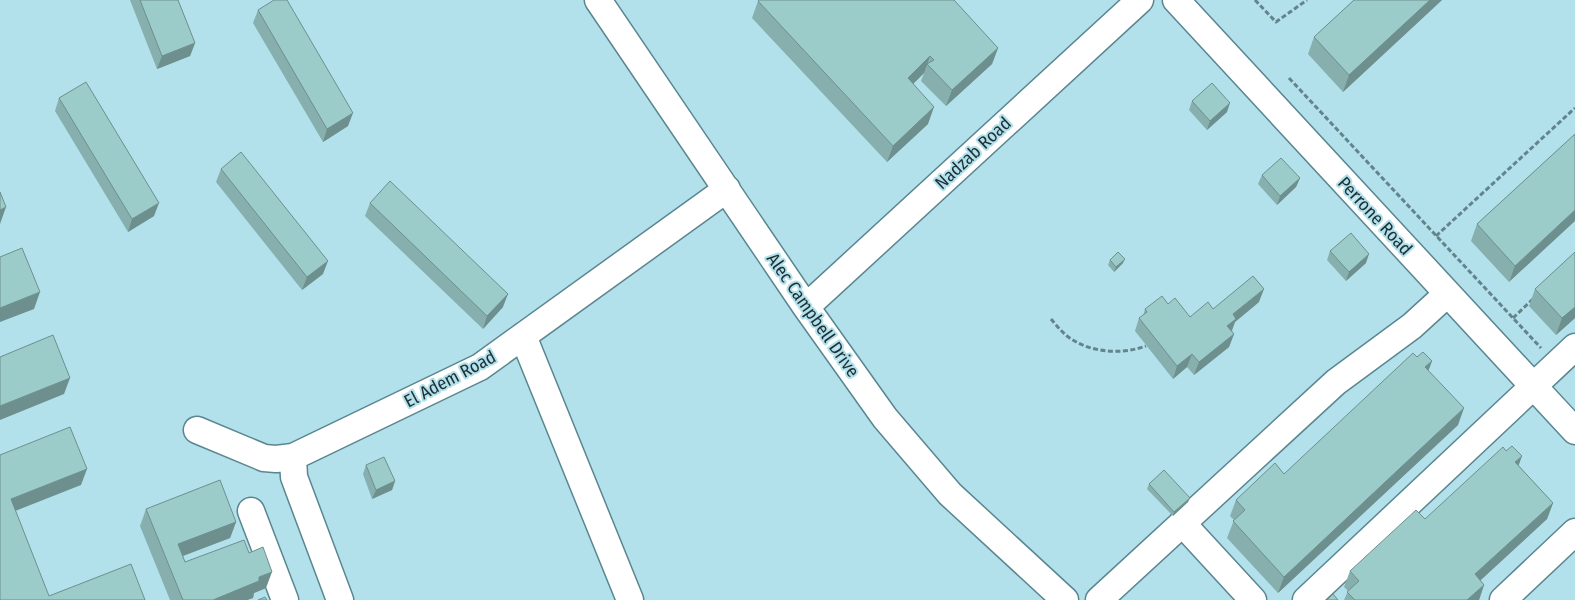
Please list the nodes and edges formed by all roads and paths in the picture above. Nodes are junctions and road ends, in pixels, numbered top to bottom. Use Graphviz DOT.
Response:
graph roads {
  1 [pos="598,0"];
  2 [pos="1140,0"];
  3 [pos="1176,0"];
  4 [pos="1255,0"];
  5 [pos="1307,0"];
  6 [pos="1289,78"];
  7 [pos="1575,108"];
  8 [pos="727,189"];
  9 [pos="1436,236"];
  10 [pos="1540,292"];
  11 [pos="1447,294"];
  12 [pos="806,306"];
  13 [pos="1512,318"];
  14 [pos="1051,319"];
  15 [pos="523,336"];
  16 [pos="1146,346"];
  17 [pos="1575,347"];
  18 [pos="1556,365"];
  19 [pos="1533,386"];
  20 [pos="197,430"];
  21 [pos="1575,431"];
  22 [pos="292,457"];
  23 [pos="251,511"];
  24 [pos="1182,523"];
  25 [pos="1575,532"];
  26 [pos="285,600"];
  27 [pos="340,600"];
  28 [pos="630,600"];
  29 [pos="1065,600"];
  30 [pos="1099,600"];
  31 [pos="1253,600"];
  32 [pos="1306,600"];
  33 [pos="1503,600"];
  1 -- 8 [label="lane, Alec Campbell Drive"];
  2 -- 12 [label="lane, Nadzab Road"];
  3 -- 11 [label="lane, Perrone Road"];
  4 -- 5 [label="path"];
  6 -- 9 [label="path"];
  7 -- 9 [label="path"];
  8 -- 12 [label="lane, Alec Campbell Drive"];
  8 -- 15 [label="lane, El Adem Road"];
  9 -- 13 [label="path"];
  10 -- 13 [label="path"];
  11 -- 19 [label="lane, Perrone Road"];
  11 -- 24 [label="lane"];
  12 -- 29 [label="lane, Alec Campbell Drive"];
  13 -- 18 [label="path"];
  14 -- 16 [label="path"];
  15 -- 22 [label="lane, El Adem Road"];
  15 -- 28 [label="lane"];
  17 -- 18 [label="lane"];
  18 -- 19 [label="lane"];
  19 -- 21 [label="lane, Perrone Road"];
  19 -- 32 [label="lane"];
  20 -- 22 [label="lane, El Adem Road"];
  22 -- 27 [label="lane"];
  23 -- 26 [label="lane"];
  24 -- 30 [label="lane"];
  24 -- 31 [label="lane"];
  25 -- 33 [label="lane"];
}
